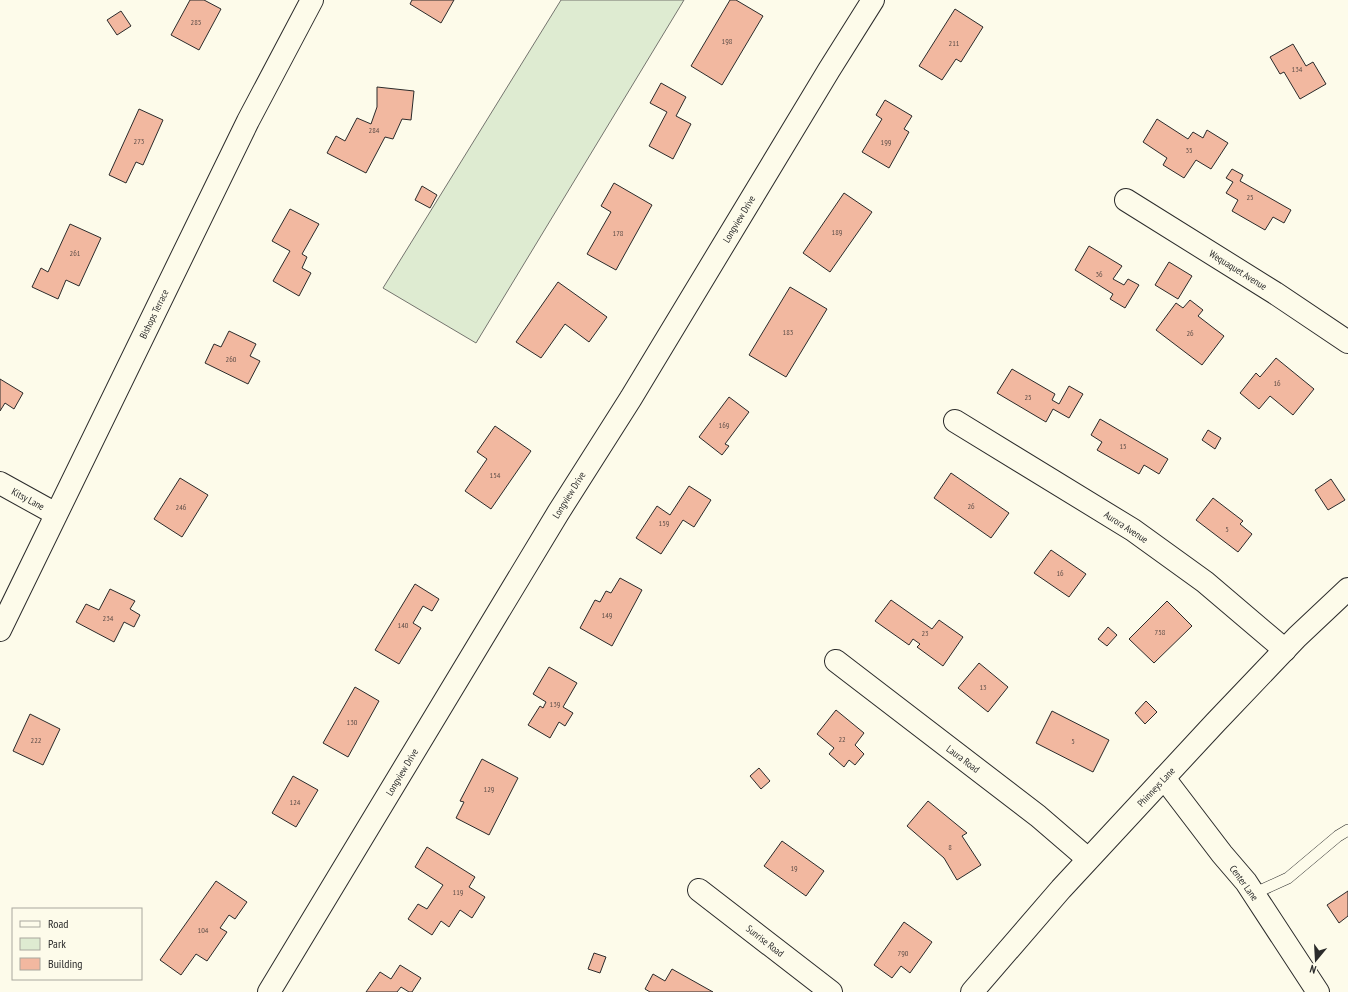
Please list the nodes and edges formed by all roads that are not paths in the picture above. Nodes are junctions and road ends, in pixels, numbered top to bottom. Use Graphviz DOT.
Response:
graph roads {
  1 [pos="312,0"];
  2 [pos="873,0"];
  3 [pos="1126,200"];
  4 [pos="1348,342"];
  5 [pos="955,421"];
  6 [pos="0,483"];
  7 [pos="56,514"];
  8 [pos="1348,589"];
  9 [pos="0,630"];
  10 [pos="1285,650"];
  11 [pos="836,661"];
  12 [pos="1164,778"];
  13 [pos="1348,830"];
  14 [pos="1088,859"];
  15 [pos="699,890"];
  16 [pos="1253,894"];
  17 [pos="269,992"];
  18 [pos="831,992"];
  19 [pos="972,992"];
  20 [pos="1318,992"];
  1 -- 7 [label="street, Bishops Terrace"];
  2 -- 17 [label="street, Longview Drive"];
  3 -- 4 [label="street, Wequaquet Avenue"];
  5 -- 10 [label="street, Aurora Avenue"];
  6 -- 7 [label="street, Kitsy Lane"];
  7 -- 9 [label="street, Bishops Terrace"];
  8 -- 10 [label="street, Phinneys Lane"];
  10 -- 12 [label="street, Phinneys Lane"];
  11 -- 14 [label="street, Laura Road"];
  12 -- 14 [label="street, Phinneys Lane"];
  12 -- 16 [label="street, Center Lane"];
  13 -- 16 [label="lane"];
  14 -- 19 [label="street, Phinneys Lane"];
  15 -- 18 [label="street, Sunrise Road"];
  16 -- 20 [label="street, Center Lane"];
}
